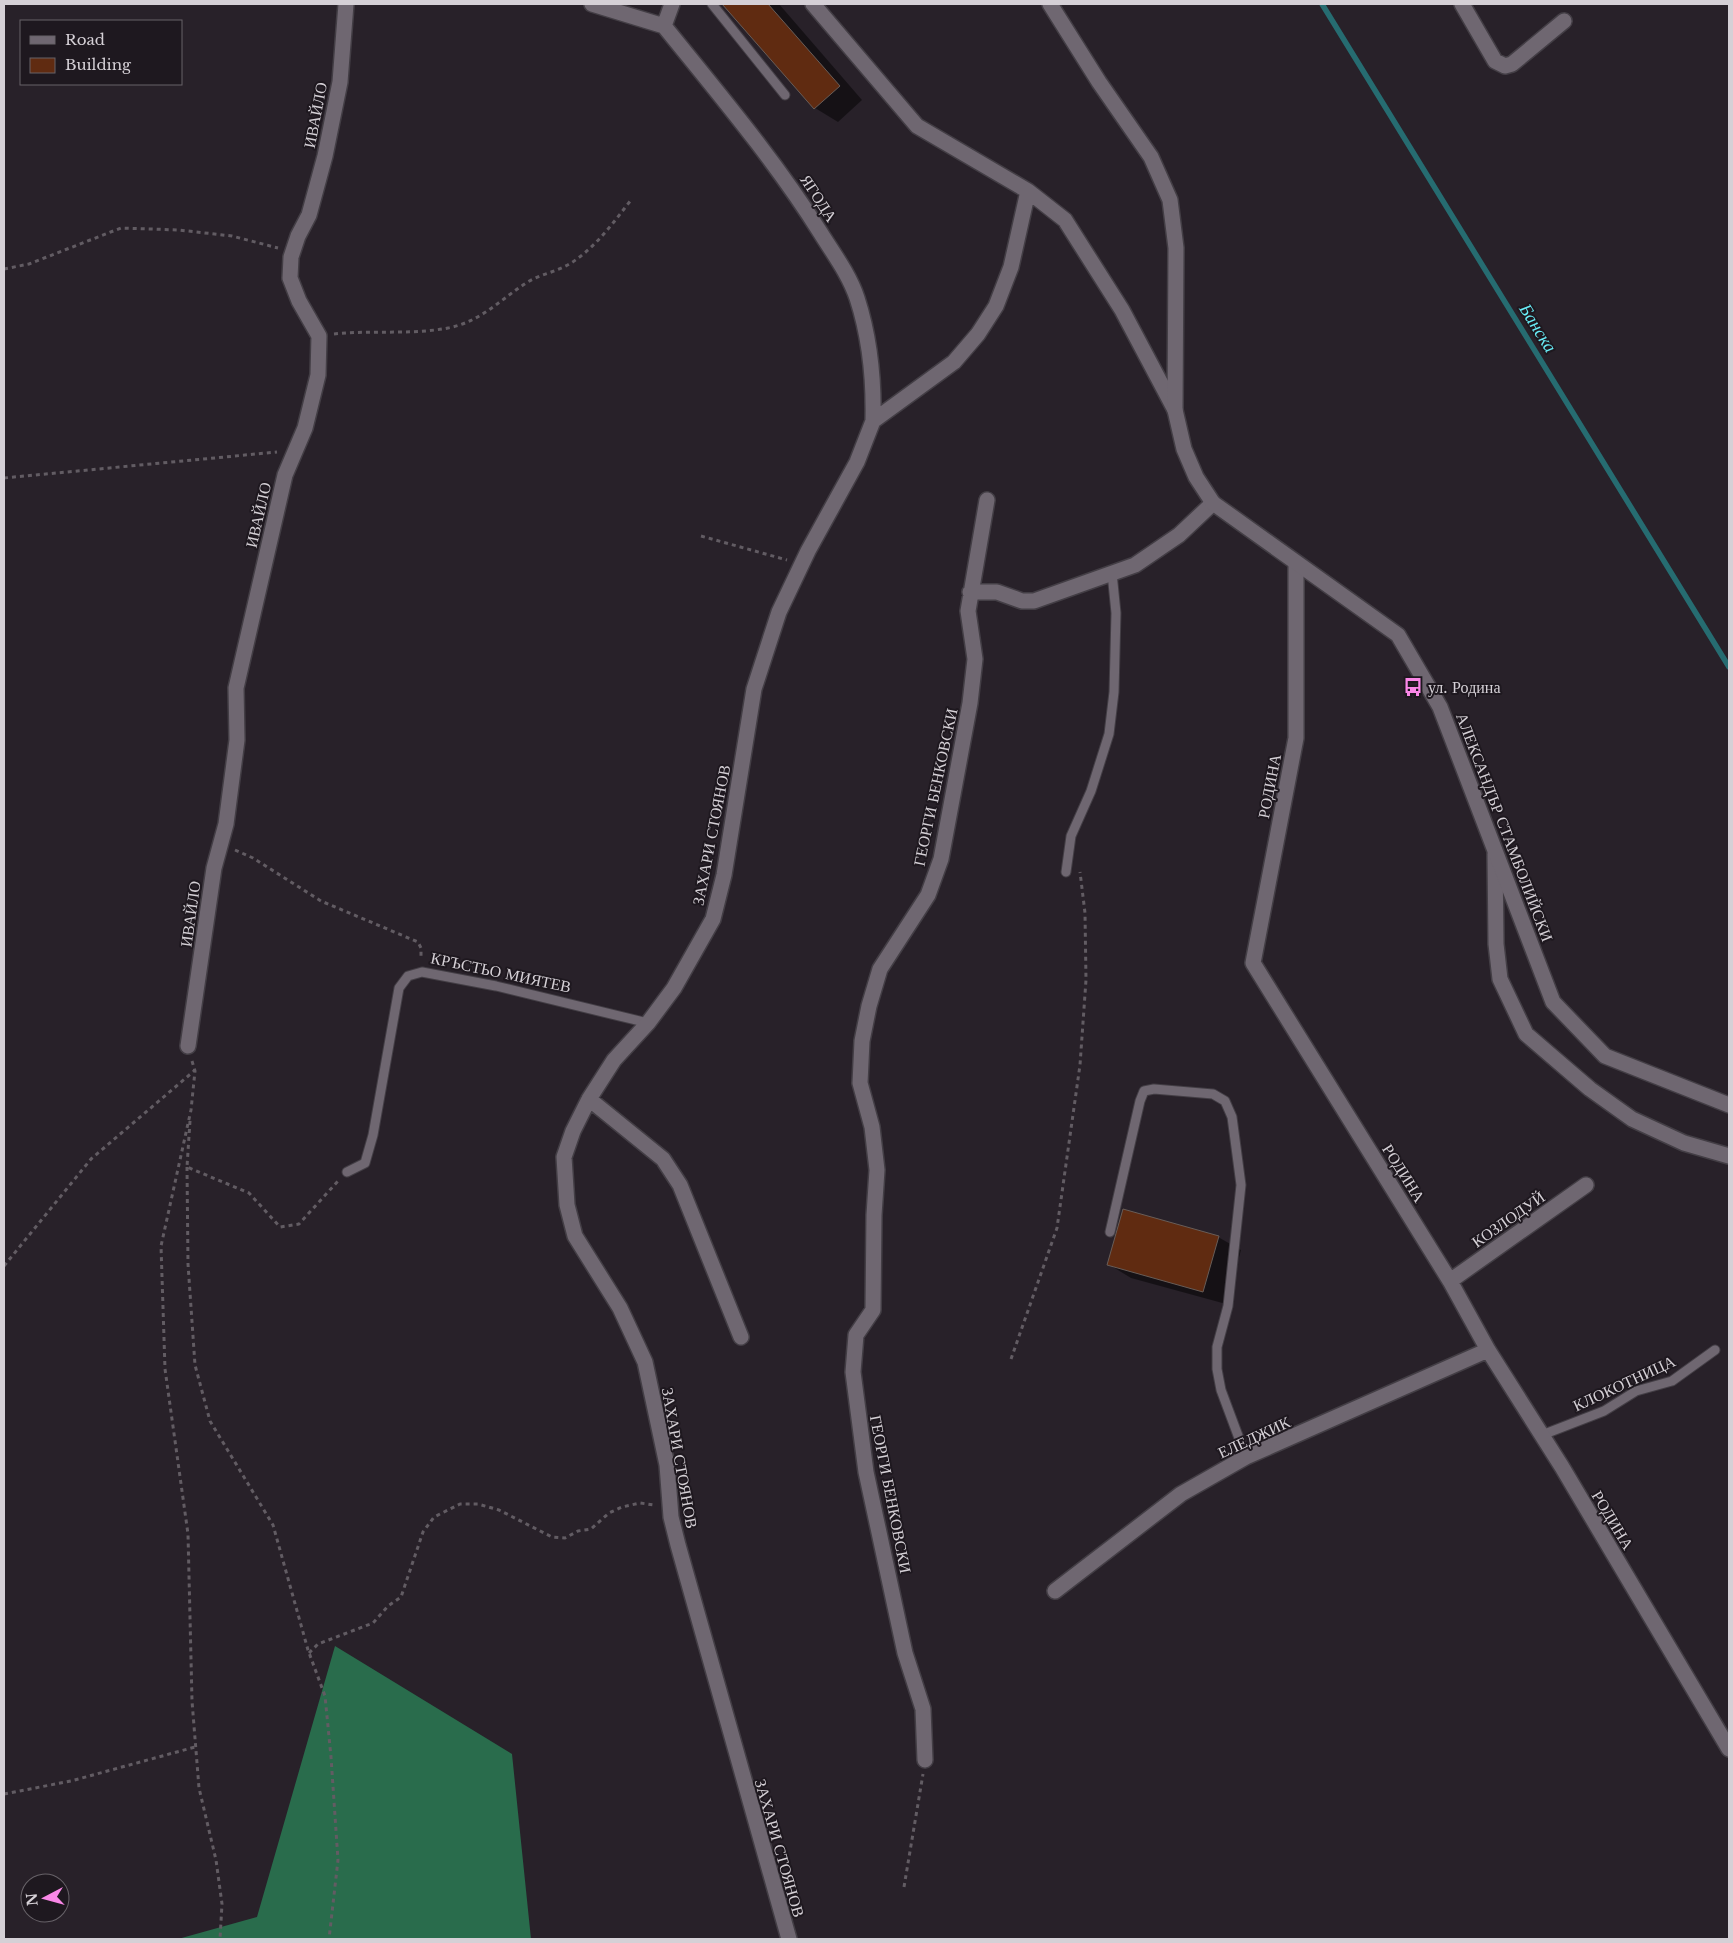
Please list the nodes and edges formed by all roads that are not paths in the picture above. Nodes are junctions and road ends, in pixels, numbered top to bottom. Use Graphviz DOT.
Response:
graph roads {
  1 [pos="346,4"];
  2 [pos="592,4"];
  3 [pos="672,4"];
  4 [pos="712,4"];
  5 [pos="813,4"];
  6 [pos="1050,4"];
  7 [pos="1462,4"];
  8 [pos="1564,21"];
  9 [pos="664,26"];
  10 [pos="785,95"];
  11 [pos="1028,191"];
  12 [pos="1175,410"];
  13 [pos="873,421"];
  14 [pos="987,500"];
  15 [pos="1213,503"];
  16 [pos="1296,564"];
  17 [pos="1112,573"];
  18 [pos="970,592"];
  19 [pos="1495,853"];
  20 [pos="1066,872"];
  21 [pos="648,1023"];
  22 [pos="188,1046"];
  23 [pos="589,1099"];
  24 [pos="1729,1105"];
  25 [pos="1729,1156"];
  26 [pos="347,1172"];
  27 [pos="1586,1185"];
  28 [pos="1110,1232"];
  29 [pos="1450,1281"];
  30 [pos="741,1337"];
  31 [pos="1488,1350"];
  32 [pos="1715,1350"];
  33 [pos="1542,1435"];
  34 [pos="1246,1457"];
  35 [pos="1054,1590"];
  36 [pos="1729,1749"];
  37 [pos="925,1760"];
  38 [pos="790,1939"];
  1 -- 22 [label="street, ИВАЙЛО"];
  2 -- 9 [label="street"];
  3 -- 9 [label="street"];
  4 -- 10 [label="lane"];
  5 -- 11 [label="street"];
  6 -- 12 [label="street, АЛЕКСАНДЪР СТАМБОЛИЙСКИ"];
  7 -- 8 [label="street"];
  9 -- 13 [label="street, ЯГОДА"];
  11 -- 12 [label="street"];
  11 -- 13 [label="street"];
  12 -- 15 [label="street, АЛЕКСАНДЪР СТАМБОЛИЙСКИ"];
  13 -- 21 [label="street, ЗАХАРИ СТОЯНОВ"];
  14 -- 18 [label="street, ГЕОРГИ БЕНКОВСКИ"];
  15 -- 16 [label="street, АЛЕКСАНДЪР СТАМБОЛИЙСКИ"];
  15 -- 17 [label="street"];
  16 -- 19 [label="street, АЛЕКСАНДЪР СТАМБОЛИЙСКИ"];
  16 -- 29 [label="street, РОДИНА"];
  17 -- 18 [label="street"];
  17 -- 20 [label="lane"];
  18 -- 37 [label="street, ГЕОРГИ БЕНКОВСКИ"];
  19 -- 24 [label="street, АЛЕКСАНДЪР СТАМБОЛИЙСКИ"];
  19 -- 25 [label="street"];
  21 -- 23 [label="street, ЗАХАРИ СТОЯНОВ"];
  21 -- 26 [label="lane, КРЪСТЬО МИЯТЕВ"];
  23 -- 30 [label="street"];
  23 -- 38 [label="street, ЗАХАРИ СТОЯНОВ"];
  27 -- 29 [label="street, КОЗЛОДУЙ"];
  28 -- 34 [label="lane"];
  29 -- 31 [label="street, РОДИНА"];
  31 -- 33 [label="street, РОДИНА"];
  31 -- 34 [label="street, ЕЛЕДЖИК"];
  32 -- 33 [label="lane, КЛОКОТНИЦА"];
  33 -- 36 [label="street, РОДИНА"];
  34 -- 35 [label="street, ЕЛЕДЖИК"];
}
